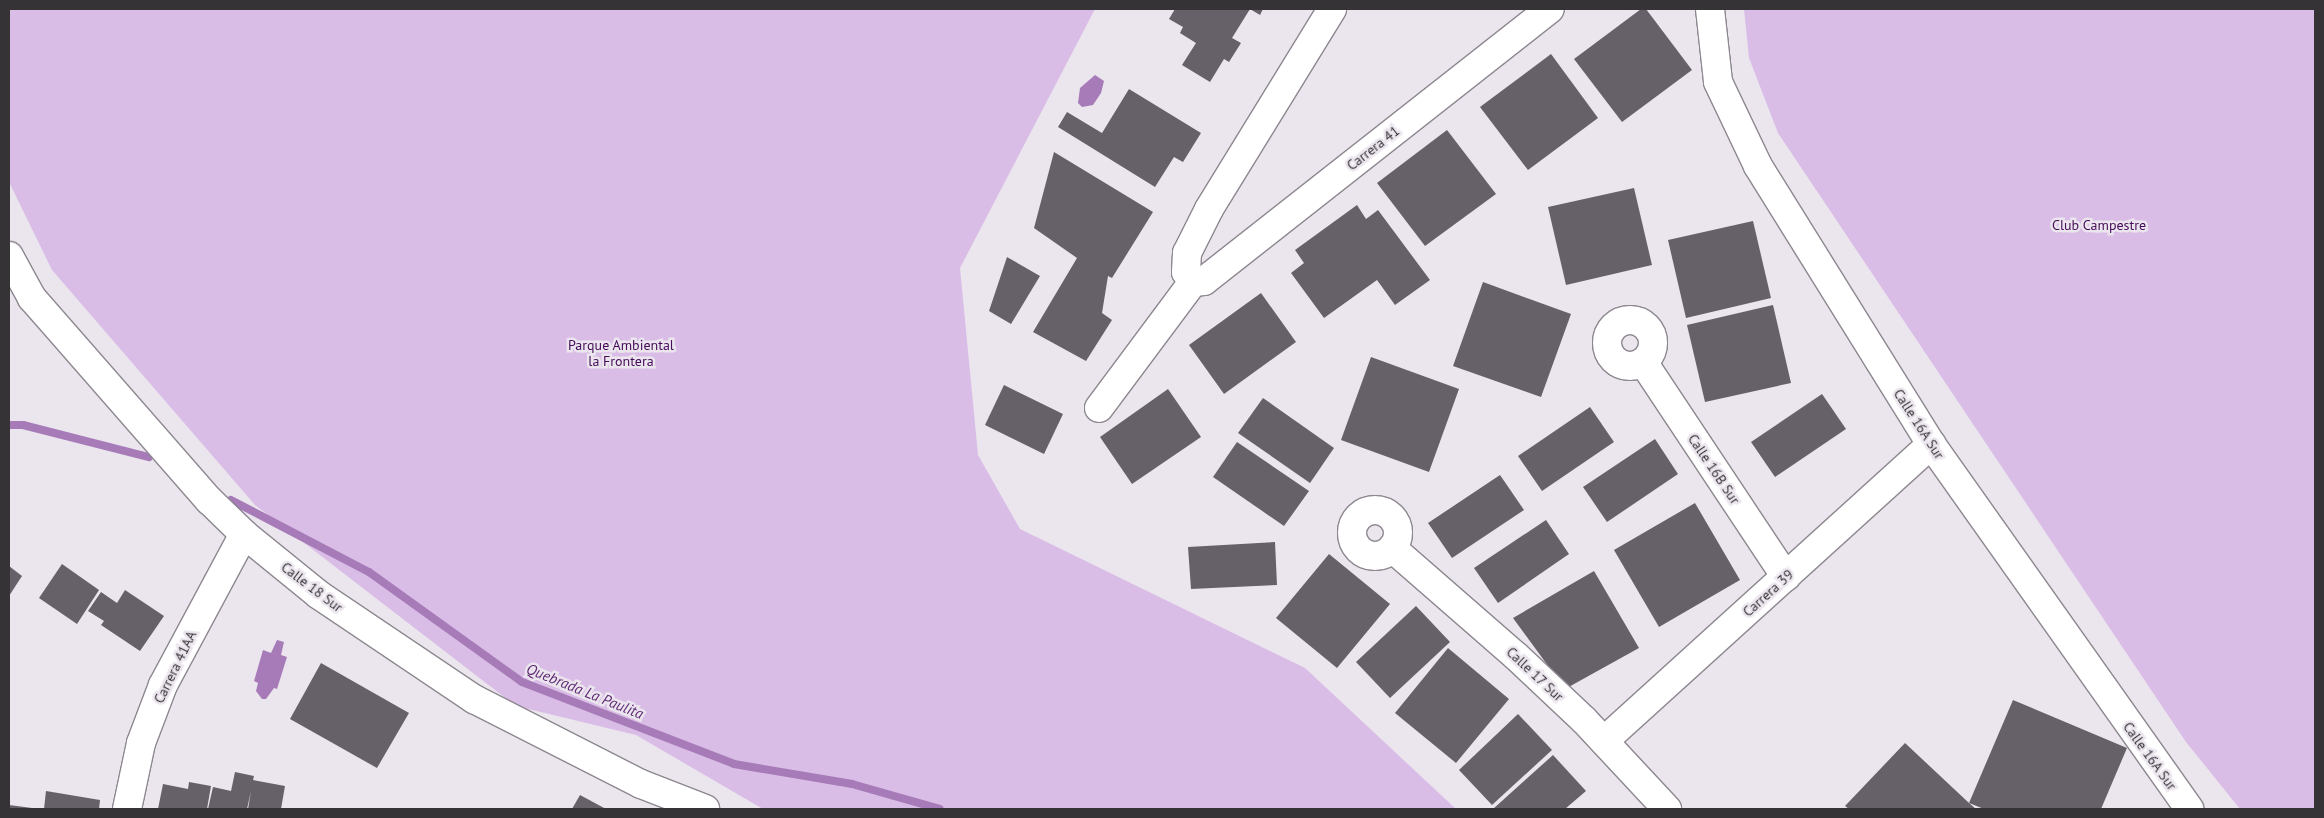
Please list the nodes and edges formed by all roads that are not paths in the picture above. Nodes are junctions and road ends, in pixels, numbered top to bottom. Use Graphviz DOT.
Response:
graph roads {
  1 [pos="1332,9"];
  2 [pos="1550,9"];
  3 [pos="1710,9"];
  4 [pos="9,256"];
  5 [pos="1193,282"];
  6 [pos="1643,362"];
  7 [pos="1099,408"];
  8 [pos="1931,444"];
  9 [pos="244,534"];
  10 [pos="1392,548"];
  11 [pos="1786,577"];
  12 [pos="1604,741"];
  13 [pos="126,809"];
  14 [pos="705,809"];
  15 [pos="1667,809"];
  16 [pos="2189,809"];
  1 -- 5 [label="street"];
  2 -- 5 [label="street, Carrera 41"];
  3 -- 8 [label="street, Calle 16A Sur"];
  4 -- 9 [label="street, Calle 18 Sur"];
  5 -- 7 [label="street, Carrera 41"];
  6 -- 11 [label="street, Calle 16B Sur"];
  8 -- 11 [label="street, Carrera 39"];
  8 -- 16 [label="street, Calle 16A Sur"];
  9 -- 13 [label="street, Carrera 41AA"];
  9 -- 14 [label="street, Calle 18 Sur"];
  10 -- 12 [label="street, Calle 17 Sur"];
  11 -- 12 [label="street, Carrera 39"];
  12 -- 15 [label="street, Calle 17 Sur"];
}
